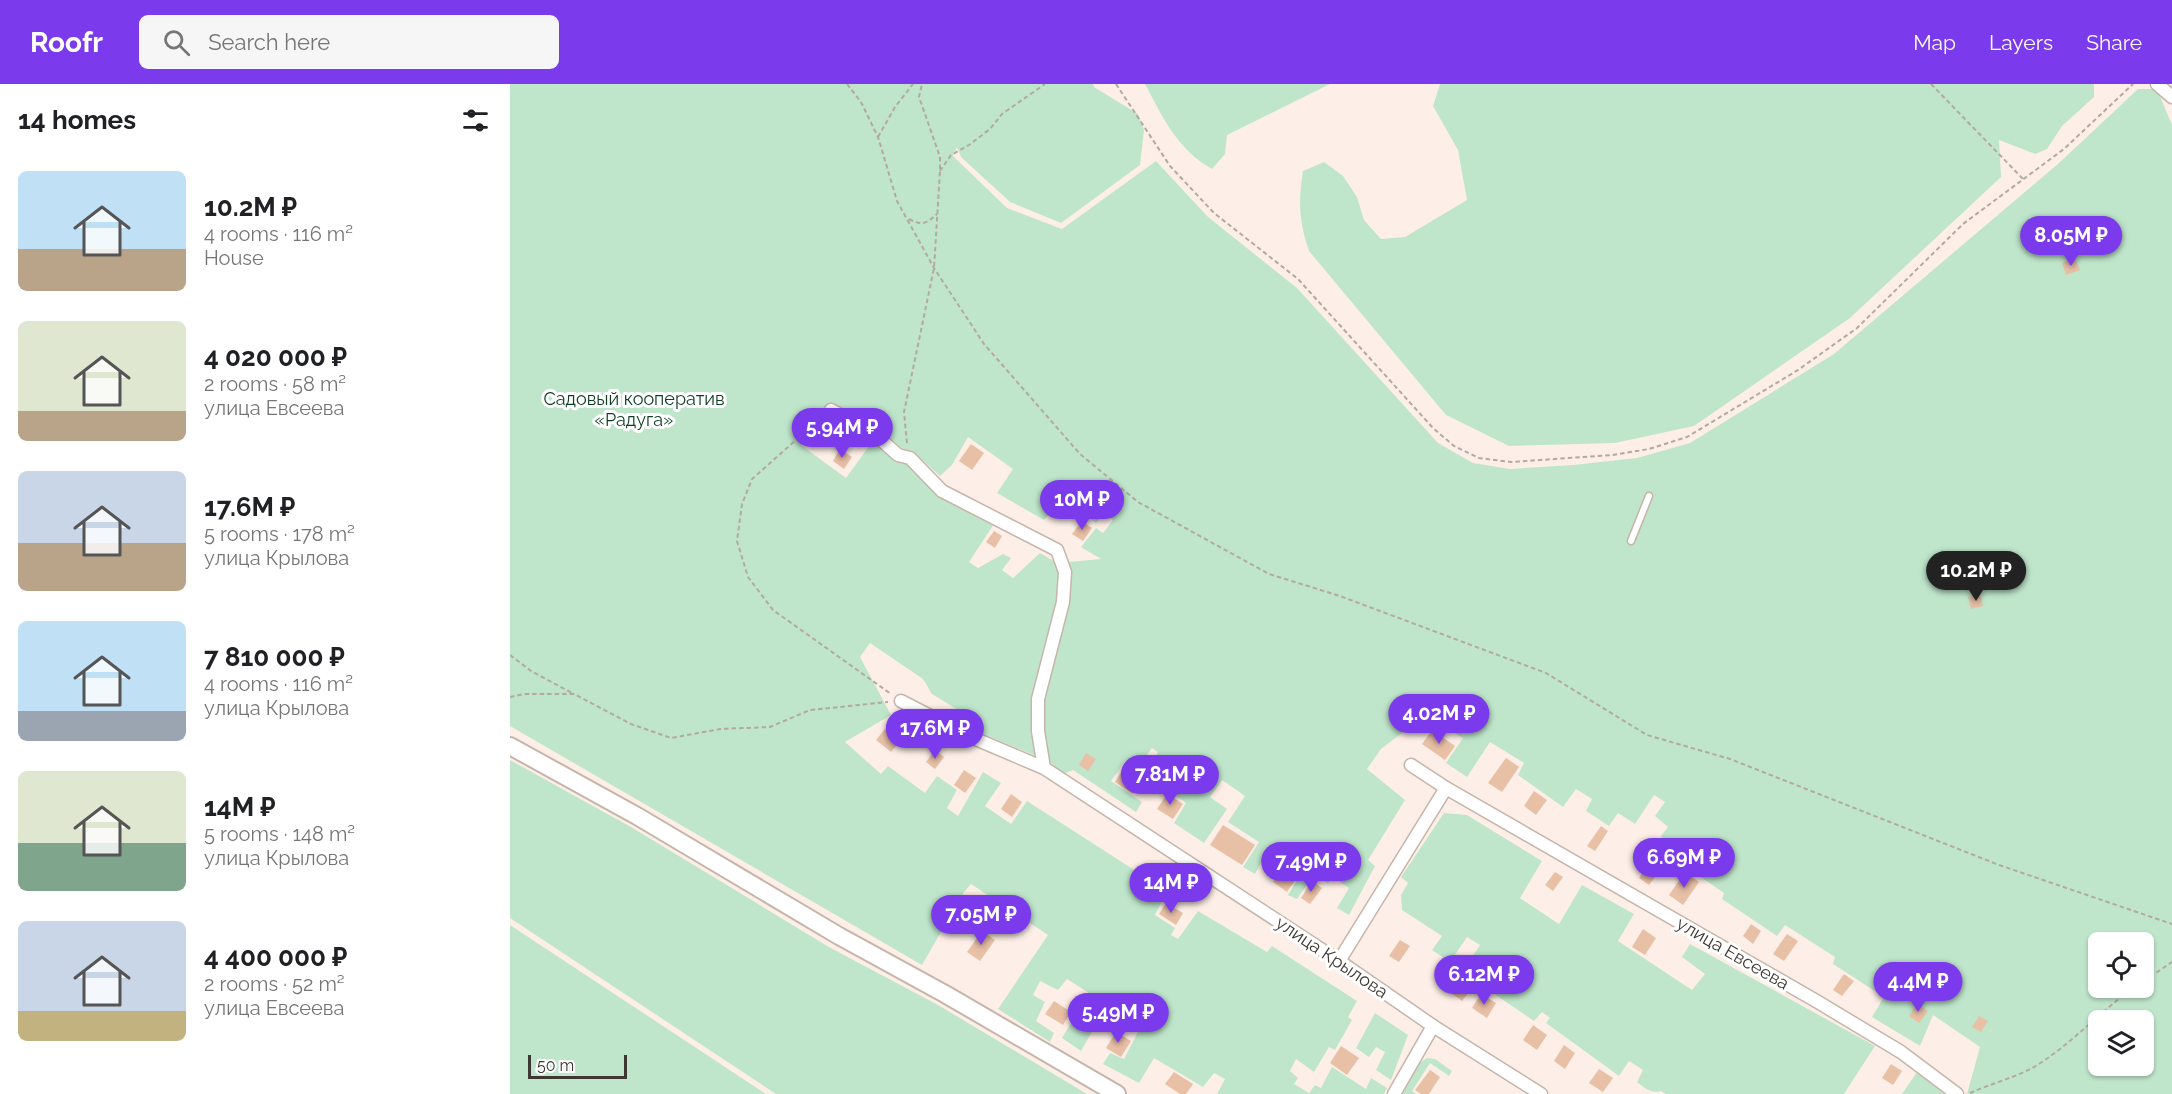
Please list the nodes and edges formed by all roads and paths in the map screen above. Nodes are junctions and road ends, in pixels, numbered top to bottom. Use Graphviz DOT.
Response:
graph roads {
  1 [pos="847,84"];
  2 [pos="913,84"];
  3 [pos="922,84"];
  4 [pos="1045,84"];
  5 [pos="1116,84"];
  6 [pos="1931,84"];
  7 [pos="2133,84"];
  8 [pos="2157,84"];
  9 [pos="2172,97"];
  10 [pos="878,137"];
  11 [pos="940,171"];
  12 [pos="2024,180"];
  13 [pos="937,214"];
  14 [pos="907,218"];
  15 [pos="934,268"];
  16 [pos="831,410"];
  17 [pos="910,458"];
  18 [pos="1649,496"];
  19 [pos="1631,541"];
  20 [pos="510,655"];
  21 [pos="574,694"];
  22 [pos="510,697"];
  23 [pos="902,701"];
  24 [pos="510,746"];
  25 [pos="1411,765"];
  26 [pos="1044,768"];
  27 [pos="1446,788"];
  28 [pos="2172,924"];
  29 [pos="1339,961"];
  30 [pos="2172,962"];
  31 [pos="2154,974"];
  32 [pos="2121,998"];
  33 [pos="1433,1026"];
  34 [pos="1117,1094"];
  35 [pos="1394,1094"];
  36 [pos="1541,1094"];
  37 [pos="1957,1094"];
  38 [pos="1967,1094"];
  1 -- 10 [label="path"];
  2 -- 10 [label="path"];
  3 -- 11 [label="path"];
  4 -- 11 [label="path"];
  5 -- 12 [label="path"];
  6 -- 12 [label="path"];
  7 -- 12 [label="path"];
  8 -- 9 [label="street"];
  10 -- 14 [label="path"];
  11 -- 13 [label="path"];
  13 -- 14 [label="path"];
  13 -- 15 [label="path"];
  14 -- 15 [label="path"];
  15 -- 17 [label="path"];
  15 -- 28 [label="path"];
  16 -- 17 [label="street"];
  16 -- 23 [label="path"];
  17 -- 26 [label="street"];
  18 -- 19 [label="lane"];
  20 -- 21 [label="path"];
  21 -- 22 [label="path"];
  21 -- 23 [label="path"];
  23 -- 26 [label="street, улица Крылова"];
  24 -- 34 [label="main road"];
  25 -- 27 [label="street, улица Евсеева"];
  26 -- 29 [label="street, улица Крылова"];
  27 -- 29 [label="street"];
  27 -- 37 [label="street, улица Евсеева"];
  29 -- 33 [label="street, улица Крылова"];
  30 -- 31 [label="path"];
  32 -- 38 [label="path"];
  33 -- 35 [label="street"];
  33 -- 36 [label="street, улица Крылова"];
}
